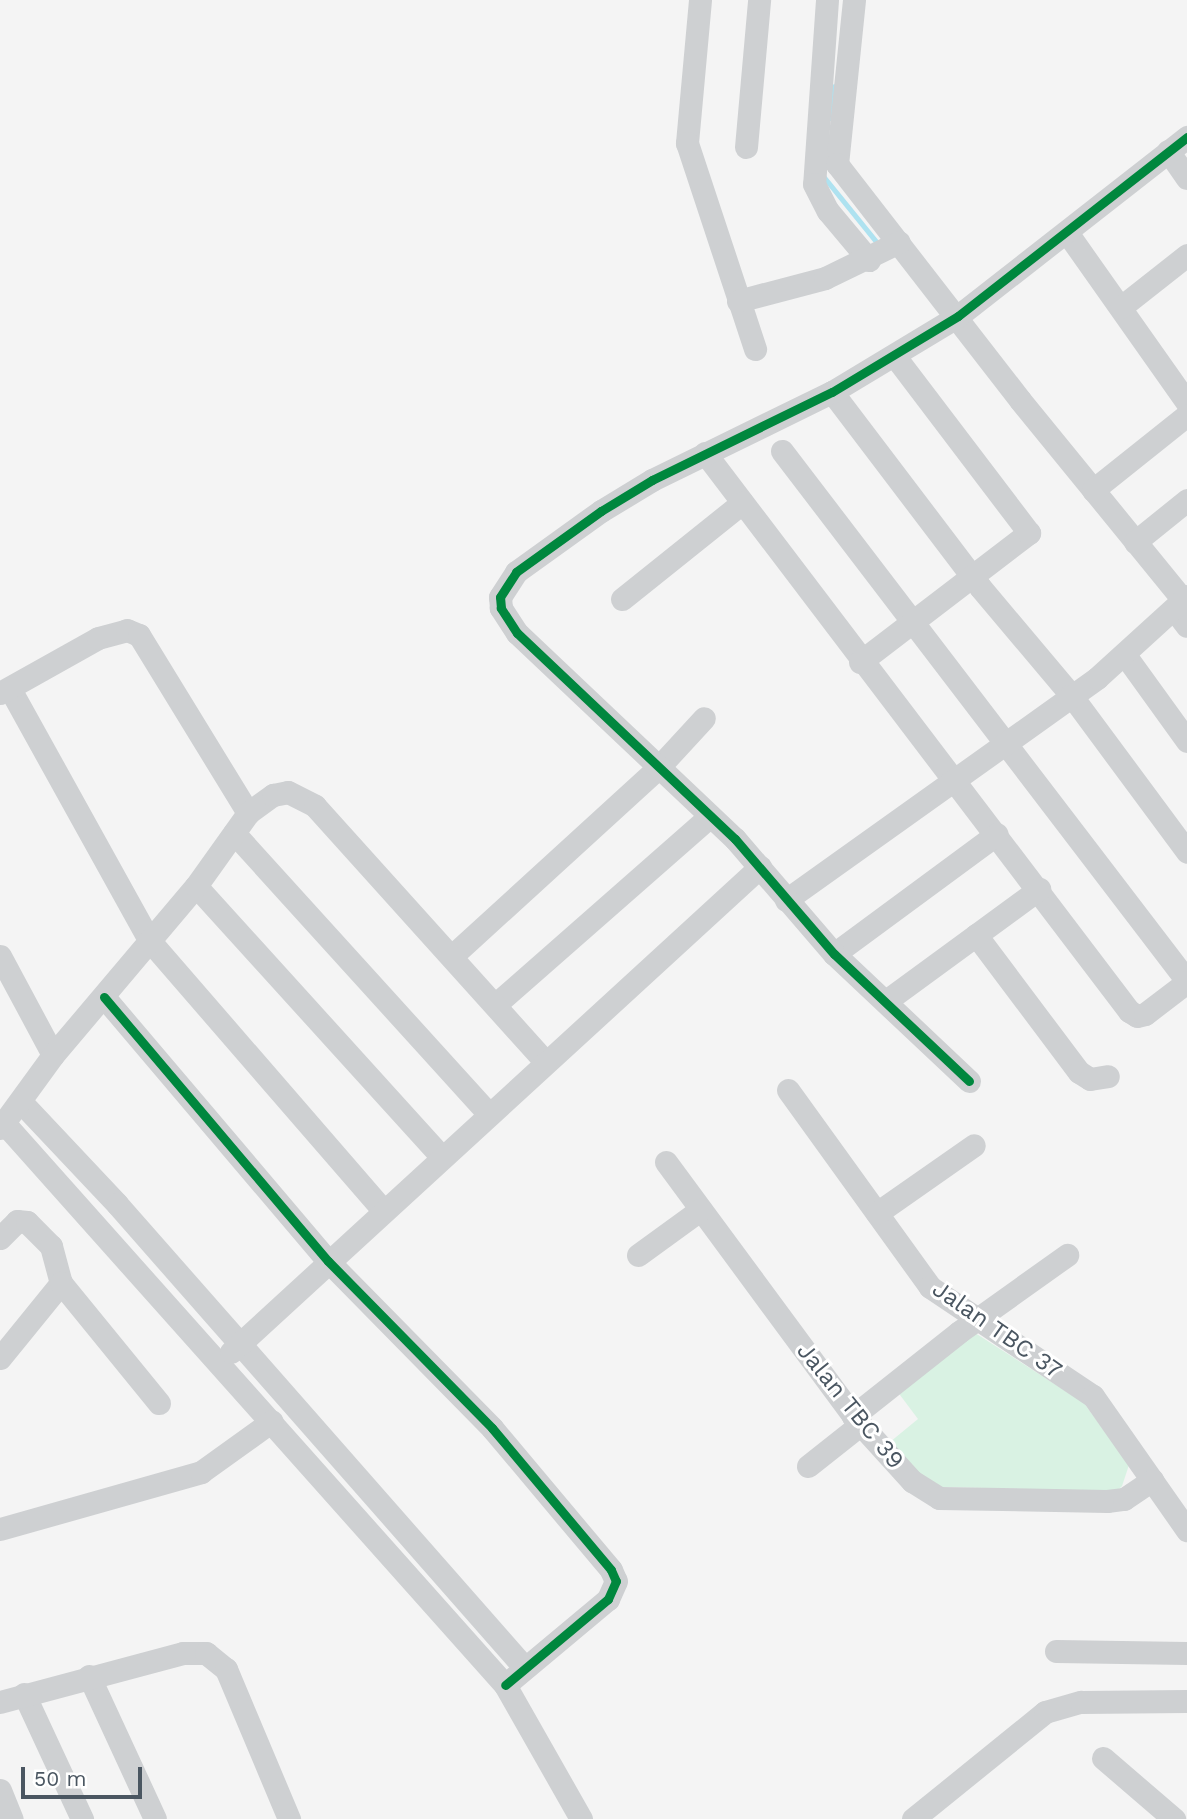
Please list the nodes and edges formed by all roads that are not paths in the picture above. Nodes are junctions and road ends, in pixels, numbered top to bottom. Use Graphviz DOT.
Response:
graph roads {
  1 [pos="700,0"];
  2 [pos="759,0"];
  3 [pos="827,0"];
  4 [pos="854,0"];
  5 [pos="1187,137"];
  6 [pos="746,147"];
  7 [pos="1168,151"];
  8 [pos="1187,178"];
  9 [pos="1068,234"];
  10 [pos="899,242"];
  11 [pos="1187,256"];
  12 [pos="869,260"];
  13 [pos="738,301"];
  14 [pos="1121,307"];
  15 [pos="957,316"];
  16 [pos="755,349"];
  17 [pos="894,355"];
  18 [pos="832,392"];
  19 [pos="1187,403"];
  20 [pos="1187,415"];
  21 [pos="782,451"];
  22 [pos="705,453"];
  23 [pos="1093,490"];
  24 [pos="1187,500"];
  25 [pos="742,503"];
  26 [pos="1135,542"];
  27 [pos="973,578"];
  28 [pos="622,599"];
  29 [pos="1183,608"];
  30 [pos="915,622"];
  31 [pos="1125,655"];
  32 [pos="860,662"];
  33 [pos="5,691"];
  34 [pos="1071,695"];
  35 [pos="704,718"];
  36 [pos="1007,741"];
  37 [pos="1187,741"];
  38 [pos="657,769"];
  39 [pos="953,779"];
  40 [pos="248,813"];
  41 [pos="710,816"];
  42 [pos="234,833"];
  43 [pos="997,834"];
  44 [pos="1187,852"];
  45 [pos="760,867"];
  46 [pos="196,886"];
  47 [pos="1039,889"];
  48 [pos="786,900"];
  49 [pos="976,934"];
  50 [pos="149,940"];
  51 [pos="834,954"];
  52 [pos="0,956"];
  53 [pos="452,956"];
  54 [pos="6,981"];
  55 [pos="1187,982"];
  56 [pos="104,997"];
  57 [pos="886,1001"];
  58 [pos="495,1005"];
  59 [pos="53,1055"];
  60 [pos="544,1060"];
  61 [pos="1108,1076"];
  62 [pos="969,1081"];
  63 [pos="788,1090"];
  64 [pos="21,1102"];
  65 [pos="488,1113"];
  66 [pos="2,1125"];
  67 [pos="974,1145"];
  68 [pos="442,1157"];
  69 [pos="666,1162"];
  70 [pos="383,1209"];
  71 [pos="700,1210"];
  72 [pos="877,1213"];
  73 [pos="0,1238"];
  74 [pos="638,1255"];
  75 [pos="1067,1255"];
  76 [pos="328,1261"];
  77 [pos="61,1283"];
  78 [pos="978,1321"];
  79 [pos="240,1343"];
  80 [pos="0,1359"];
  81 [pos="218,1363"];
  82 [pos="159,1403"];
  83 [pos="272,1421"];
  84 [pos="857,1421"];
  85 [pos="808,1466"];
  86 [pos="1152,1480"];
  87 [pos="0,1530"];
  88 [pos="1187,1530"];
  89 [pos="1056,1651"];
  90 [pos="1187,1653"];
  91 [pos="524,1667"];
  92 [pos="89,1676"];
  93 [pos="505,1685"];
  94 [pos="24,1693"];
  95 [pos="1187,1701"];
  96 [pos="0,1702"];
  97 [pos="1102,1758"];
  98 [pos="0,1790"];
  99 [pos="12,1819"];
  100 [pos="82,1819"];
  101 [pos="155,1819"];
  102 [pos="289,1819"];
  103 [pos="581,1819"];
  104 [pos="913,1819"];
  105 [pos="1174,1819"];
  1 -- 13 [label="street"];
  2 -- 6 [label="street"];
  3 -- 12 [label="street"];
  4 -- 10 [label="street"];
  5 -- 7 [label="street"];
  7 -- 8 [label="street"];
  7 -- 9 [label="street"];
  9 -- 14 [label="street"];
  9 -- 15 [label="street"];
  10 -- 12 [label="street"];
  10 -- 15 [label="street"];
  11 -- 14 [label="street"];
  12 -- 13 [label="street"];
  13 -- 16 [label="street"];
  14 -- 19 [label="street"];
  15 -- 17 [label="street"];
  15 -- 23 [label="street"];
  17 -- 18 [label="street"];
  17 -- 27 [label="street"];
  18 -- 22 [label="street"];
  18 -- 27 [label="street"];
  20 -- 23 [label="street"];
  21 -- 30 [label="street"];
  22 -- 25 [label="street"];
  22 -- 38 [label="street"];
  23 -- 26 [label="street"];
  24 -- 26 [label="street"];
  25 -- 28 [label="street"];
  25 -- 32 [label="street"];
  26 -- 29 [label="street"];
  27 -- 30 [label="street"];
  27 -- 34 [label="street"];
  29 -- 31 [label="street"];
  30 -- 32 [label="street"];
  30 -- 36 [label="street"];
  31 -- 34 [label="street"];
  31 -- 37 [label="street"];
  32 -- 39 [label="street"];
  33 -- 40 [label="street"];
  33 -- 50 [label="street"];
  34 -- 36 [label="street"];
  34 -- 44 [label="street"];
  35 -- 38 [label="street"];
  36 -- 39 [label="street"];
  36 -- 55 [label="street"];
  38 -- 41 [label="street"];
  38 -- 53 [label="street"];
  39 -- 43 [label="street"];
  39 -- 48 [label="street"];
  40 -- 42 [label="street"];
  40 -- 53 [label="street"];
  41 -- 45 [label="street"];
  41 -- 58 [label="street"];
  42 -- 46 [label="street"];
  42 -- 65 [label="street"];
  43 -- 47 [label="street"];
  43 -- 51 [label="street"];
  45 -- 48 [label="street"];
  45 -- 60 [label="street"];
  46 -- 50 [label="street"];
  46 -- 68 [label="street"];
  47 -- 49 [label="street"];
  47 -- 55 [label="street"];
  48 -- 51 [label="street"];
  49 -- 57 [label="street"];
  49 -- 61 [label="street"];
  50 -- 56 [label="street"];
  50 -- 70 [label="street"];
  51 -- 57 [label="street"];
  52 -- 54 [label="street"];
  53 -- 58 [label="street"];
  54 -- 59 [label="street"];
  56 -- 59 [label="street"];
  56 -- 76 [label="street"];
  57 -- 62 [label="street"];
  58 -- 60 [label="street"];
  59 -- 64 [label="street"];
  60 -- 65 [label="street"];
  63 -- 72 [label="street, Jalan TBC 37"];
  64 -- 66 [label="street"];
  64 -- 79 [label="street"];
  65 -- 68 [label="street"];
  66 -- 81 [label="street"];
  67 -- 72 [label="street"];
  68 -- 70 [label="street"];
  69 -- 71 [label="street, Jalan TBC 39"];
  70 -- 76 [label="street"];
  71 -- 74 [label="street"];
  71 -- 84 [label="street, Jalan TBC 39"];
  72 -- 78 [label="street, Jalan TBC 37"];
  73 -- 77 [label="street"];
  75 -- 78 [label="street"];
  76 -- 79 [label="street"];
  76 -- 91 [label="street"];
  77 -- 80 [label="street"];
  77 -- 82 [label="street"];
  78 -- 84 [label="street"];
  78 -- 86 [label="street, Jalan TBC 37"];
  79 -- 81 [label="street"];
  79 -- 91 [label="street"];
  81 -- 83 [label="street"];
  83 -- 87 [label="street"];
  83 -- 93 [label="street"];
  84 -- 85 [label="street"];
  84 -- 86 [label="street, Jalan TBC 39"];
  86 -- 88 [label="street, Jalan TBC 37"];
  89 -- 90 [label="street"];
  91 -- 93 [label="street"];
  92 -- 94 [label="street"];
  92 -- 101 [label="street"];
  92 -- 102 [label="street"];
  93 -- 103 [label="street"];
  94 -- 96 [label="street"];
  94 -- 100 [label="street"];
  95 -- 104 [label="street"];
  97 -- 105 [label="street"];
  98 -- 99 [label="street"];
}
